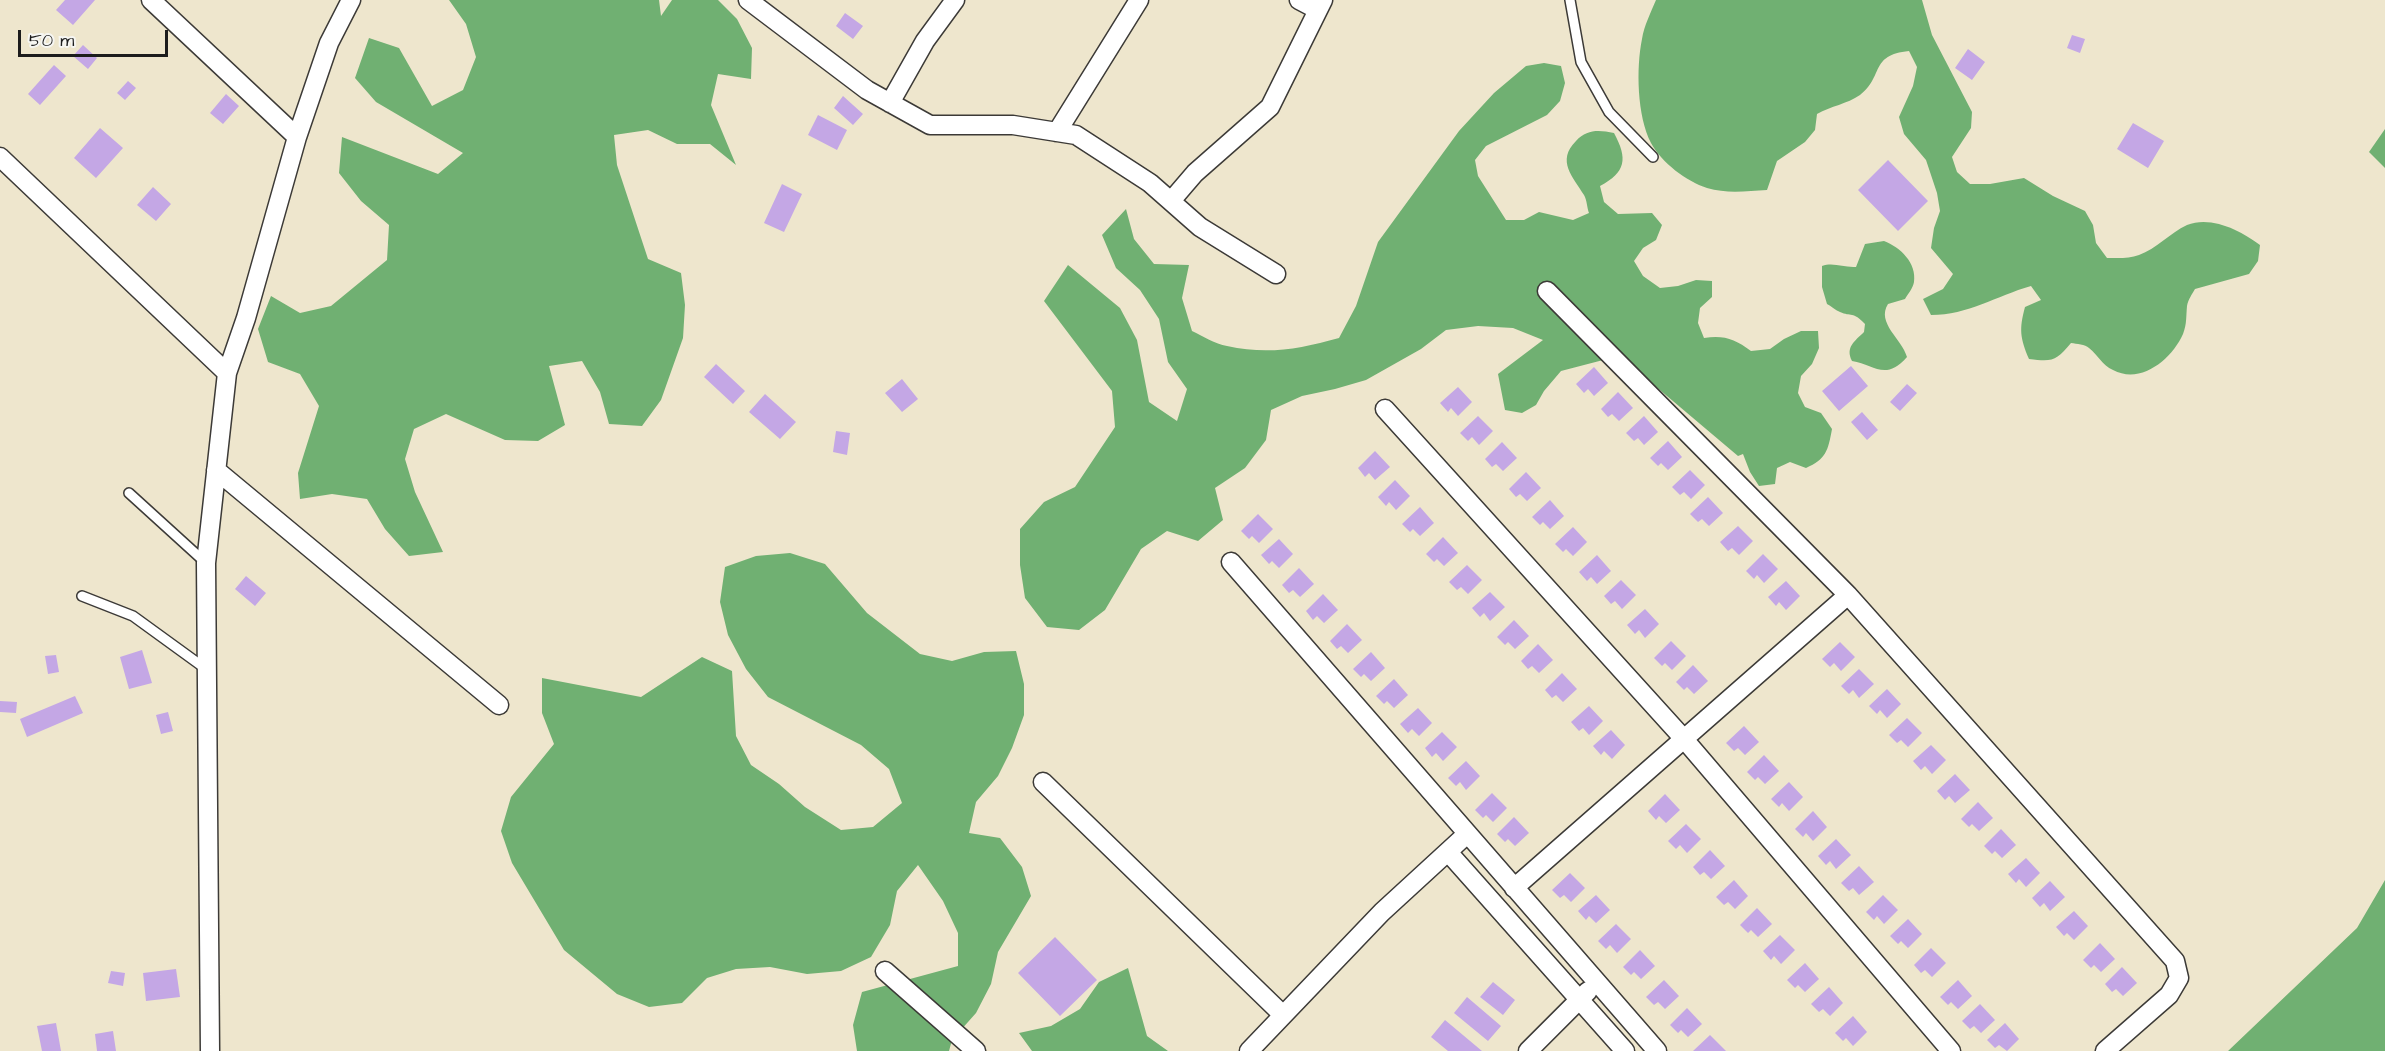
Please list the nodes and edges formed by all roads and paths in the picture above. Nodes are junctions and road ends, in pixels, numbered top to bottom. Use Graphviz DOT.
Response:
graph roads {
  1 [pos="151,0"];
  2 [pos="351,0"];
  3 [pos="748,0"];
  4 [pos="955,0"];
  5 [pos="1139,0"];
  6 [pos="1299,0"];
  7 [pos="1570,0"];
  8 [pos="1320,5"];
  9 [pos="890,103"];
  10 [pos="1057,132"];
  11 [pos="297,137"];
  12 [pos="1653,157"];
  13 [pos="0,158"];
  14 [pos="1171,201"];
  15 [pos="1276,274"];
  16 [pos="1547,291"];
  17 [pos="226,373"];
  18 [pos="1385,409"];
  19 [pos="216,470"];
  20 [pos="129,493"];
  21 [pos="1230,562"];
  22 [pos="206,563"];
  23 [pos="1848,595"];
  24 [pos="82,597"];
  25 [pos="208,670"];
  26 [pos="499,705"];
  27 [pos="1684,739"];
  28 [pos="1043,782"];
  29 [pos="1467,834"];
  30 [pos="1448,852"];
  31 [pos="1514,888"];
  32 [pos="885,971"];
  33 [pos="1597,982"];
  34 [pos="1580,999"];
  35 [pos="1283,1016"];
  36 [pos="210,1051"];
  37 [pos="976,1051"];
  38 [pos="1249,1051"];
  39 [pos="1528,1051"];
  40 [pos="1625,1051"];
  41 [pos="1657,1051"];
  42 [pos="1951,1051"];
  43 [pos="2105,1051"];
  1 -- 11 [label="street"];
  2 -- 11 [label="street"];
  3 -- 9 [label="street"];
  4 -- 9 [label="street"];
  5 -- 10 [label="street"];
  6 -- 8 [label="street"];
  7 -- 12 [label="lane"];
  8 -- 14 [label="street"];
  9 -- 10 [label="street"];
  10 -- 14 [label="street"];
  11 -- 17 [label="street"];
  13 -- 17 [label="street"];
  14 -- 15 [label="street"];
  16 -- 23 [label="street"];
  17 -- 19 [label="street"];
  18 -- 27 [label="street"];
  19 -- 22 [label="street"];
  19 -- 26 [label="street"];
  20 -- 22 [label="lane"];
  21 -- 29 [label="street"];
  22 -- 25 [label="street"];
  23 -- 27 [label="street"];
  23 -- 43 [label="street"];
  24 -- 25 [label="lane"];
  25 -- 36 [label="street"];
  27 -- 31 [label="street"];
  27 -- 42 [label="street"];
  28 -- 35 [label="street"];
  29 -- 30 [label="street"];
  29 -- 31 [label="street"];
  30 -- 34 [label="street"];
  30 -- 35 [label="street"];
  31 -- 33 [label="street"];
  32 -- 37 [label="street"];
  33 -- 34 [label="street"];
  33 -- 41 [label="street"];
  34 -- 39 [label="street"];
  34 -- 40 [label="street"];
  35 -- 38 [label="street"];
}
